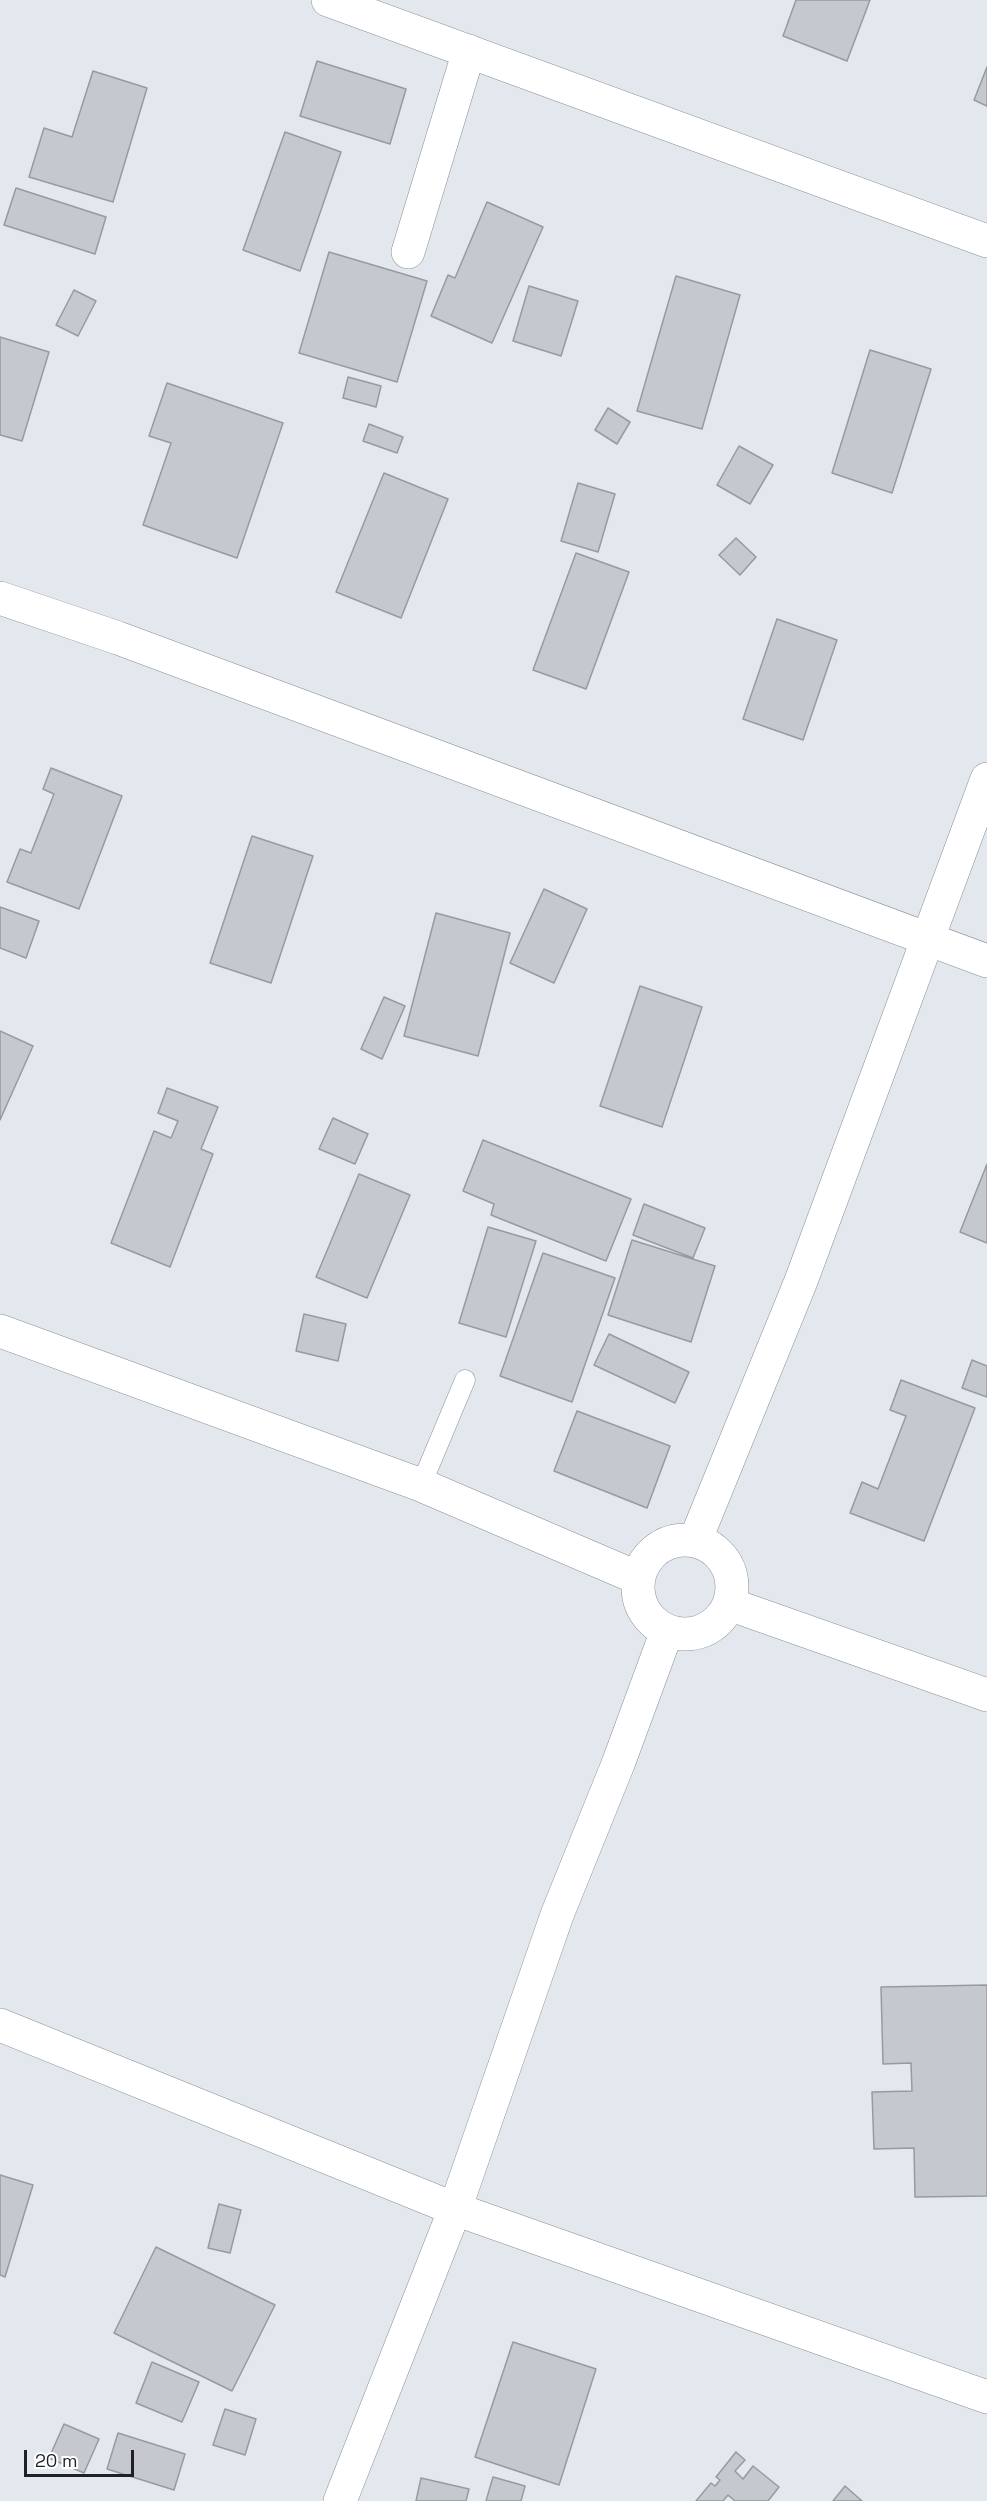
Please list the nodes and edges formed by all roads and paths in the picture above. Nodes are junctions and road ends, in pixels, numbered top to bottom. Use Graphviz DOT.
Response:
graph roads {
  1 [pos="328,0"];
  2 [pos="469,51"];
  3 [pos="987,241"];
  4 [pos="408,252"];
  5 [pos="0,598"];
  6 [pos="987,779"];
  7 [pos="928,938"];
  8 [pos="987,961"];
  9 [pos="0,1331"];
  10 [pos="465,1380"];
  11 [pos="421,1485"];
  12 [pos="695,1540"];
  13 [pos="638,1578"];
  14 [pos="729,1604"];
  15 [pos="667,1631"];
  16 [pos="987,1695"];
  17 [pos="0,2025"];
  18 [pos="454,2209"];
  19 [pos="987,2397"];
  20 [pos="340,2501"];
  1 -- 2 [label="street"];
  2 -- 3 [label="street"];
  2 -- 4 [label="street"];
  5 -- 7 [label="street"];
  6 -- 7 [label="street"];
  7 -- 8 [label="street"];
  7 -- 12 [label="street"];
  9 -- 11 [label="street"];
  10 -- 11 [label="lane"];
  11 -- 13 [label="street"];
  12 -- 13 [label="street"];
  12 -- 14 [label="street"];
  13 -- 15 [label="street"];
  14 -- 15 [label="street"];
  14 -- 16 [label="street"];
  15 -- 18 [label="street"];
  17 -- 18 [label="street"];
  18 -- 19 [label="street"];
  18 -- 20 [label="street"];
}
